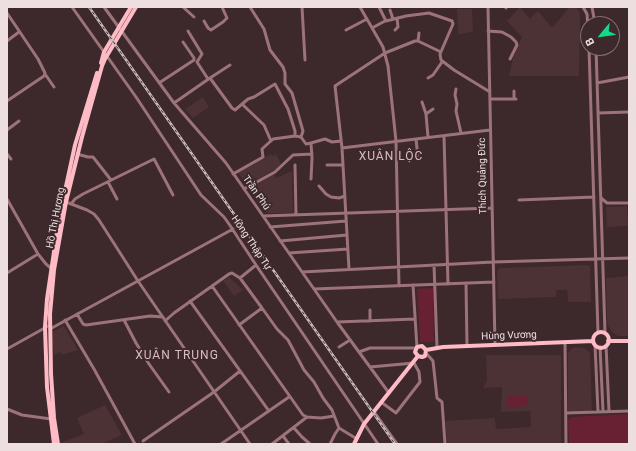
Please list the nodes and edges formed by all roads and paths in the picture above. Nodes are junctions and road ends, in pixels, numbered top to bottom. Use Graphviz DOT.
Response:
graph roads {
  1 [pos="72,7"];
  2 [pos="104,7"];
  3 [pos="131,7"];
  4 [pos="136,7"];
  5 [pos="184,7"];
  6 [pos="222,7"];
  7 [pos="250,7"];
  8 [pos="302,7"];
  9 [pos="360,7"];
  10 [pos="379,7"];
  11 [pos="488,7"];
  12 [pos="583,7"];
  13 [pos="390,10"];
  14 [pos="7,12"];
  15 [pos="587,16"];
  16 [pos="194,17"];
  17 [pos="397,18"];
  18 [pos="367,19"];
  19 [pos="393,19"];
  20 [pos="204,21"];
  21 [pos="385,21"];
  22 [pos="372,28"];
  23 [pos="120,30"];
  24 [pos="346,30"];
  25 [pos="395,30"];
  26 [pos="488,30"];
  27 [pos="188,31"];
  28 [pos="19,32"];
  29 [pos="419,33"];
  30 [pos="7,41"];
  31 [pos="418,41"];
  32 [pos="183,42"];
  33 [pos="441,52"];
  34 [pos="385,53"];
  35 [pos="105,54"];
  36 [pos="589,56"];
  37 [pos="596,56"];
  38 [pos="510,59"];
  39 [pos="305,60"];
  40 [pos="442,62"];
  41 [pos="230,65"];
  42 [pos="45,74"];
  43 [pos="629,77"];
  44 [pos="428,78"];
  45 [pos="209,79"];
  46 [pos="159,83"];
  47 [pos="597,83"];
  48 [pos="285,84"];
  49 [pos="278,86"];
  50 [pos="54,87"];
  51 [pos="456,89"];
  52 [pos="514,91"];
  53 [pos="490,92"];
  54 [pos="490,99"];
  55 [pos="7,101"];
  56 [pos="422,102"];
  57 [pos="174,103"];
  58 [pos="242,104"];
  59 [pos="433,109"];
  60 [pos="629,112"];
  61 [pos="598,113"];
  62 [pos="426,114"];
  63 [pos="19,121"];
  64 [pos="7,130"];
  65 [pos="490,130"];
  66 [pos="460,133"];
  67 [pos="296,136"];
  68 [pos="444,136"];
  69 [pos="301,137"];
  70 [pos="428,137"];
  71 [pos="416,139"];
  72 [pos="271,141"];
  73 [pos="341,141"];
  74 [pos="396,141"];
  75 [pos="311,144"];
  76 [pos="342,148"];
  77 [pos="7,154"];
  78 [pos="77,154"];
  79 [pos="312,154"];
  80 [pos="418,158"];
  81 [pos="11,159"];
  82 [pos="295,165"];
  83 [pos="327,165"];
  84 [pos="343,165"];
  85 [pos="233,174"];
  86 [pos="311,179"];
  87 [pos="109,181"];
  88 [pos="319,186"];
  89 [pos="244,189"];
  90 [pos="173,195"];
  91 [pos="344,196"];
  92 [pos="594,197"];
  93 [pos="601,198"];
  94 [pos="117,199"];
  95 [pos="7,200"];
  96 [pos="519,200"];
  97 [pos="66,202"];
  98 [pos="71,204"];
  99 [pos="629,204"];
  100 [pos="492,208"];
  101 [pos="446,210"];
  102 [pos="398,212"];
  103 [pos="346,214"];
  104 [pos="296,215"];
  105 [pos="263,216"];
  106 [pos="346,221"];
  107 [pos="270,227"];
  108 [pos="233,229"];
  109 [pos="347,235"];
  110 [pos="280,241"];
  111 [pos="348,249"];
  112 [pos="288,253"];
  113 [pos="38,254"];
  114 [pos="629,258"];
  115 [pos="596,259"];
  116 [pos="603,259"];
  117 [pos="493,262"];
  118 [pos="256,265"];
  119 [pos="434,265"];
  120 [pos="447,265"];
  121 [pos="399,267"];
  122 [pos="52,270"];
  123 [pos="349,270"];
  124 [pos="302,272"];
  125 [pos="7,273"];
  126 [pos="240,278"];
  127 [pos="138,281"];
  128 [pos="494,282"];
  129 [pos="466,283"];
  130 [pos="435,284"];
  131 [pos="448,284"];
  132 [pos="413,285"];
  133 [pos="212,286"];
  134 [pos="399,286"];
  135 [pos="314,289"];
  136 [pos="190,301"];
  137 [pos="262,308"];
  138 [pos="370,310"];
  139 [pos="77,314"];
  140 [pos="163,317"];
  141 [pos="415,319"];
  142 [pos="65,320"];
  143 [pos="124,320"];
  144 [pos="165,321"];
  145 [pos="370,321"];
  146 [pos="336,322"];
  147 [pos="239,325"];
  148 [pos="47,328"];
  149 [pos="598,332"];
  150 [pos="605,333"];
  151 [pos="350,340"];
  152 [pos="629,341"];
  153 [pos="565,342"];
  154 [pos="594,343"];
  155 [pos="607,343"];
  156 [pos="495,345"];
  157 [pos="467,346"];
  158 [pos="339,347"];
  159 [pos="600,347"];
  160 [pos="417,348"];
  161 [pos="436,348"];
  162 [pos="7,349"];
  163 [pos="359,352"];
  164 [pos="426,352"];
  165 [pos="418,356"];
  166 [pos="414,363"];
  167 [pos="370,367"];
  168 [pos="240,371"];
  169 [pos="169,392"];
  170 [pos="214,392"];
  171 [pos="389,393"];
  172 [pos="289,397"];
  173 [pos="381,402"];
  174 [pos="7,409"];
  175 [pos="269,411"];
  176 [pos="603,411"];
  177 [pos="609,411"];
  178 [pos="629,411"];
  179 [pos="374,412"];
  180 [pos="598,412"];
  181 [pos="566,413"];
  182 [pos="334,416"];
  183 [pos="307,417"];
  184 [pos="51,419"];
  185 [pos="364,424"];
  186 [pos="294,428"];
  187 [pos="340,428"];
  188 [pos="240,430"];
  189 [pos="283,436"];
  190 [pos="356,439"];
  191 [pos="143,440"];
  192 [pos="54,444"];
  193 [pos="58,444"];
  194 [pos="134,444"];
  195 [pos="221,444"];
  196 [pos="250,444"];
  197 [pos="272,444"];
  198 [pos="289,444"];
  199 [pos="310,444"];
  200 [pos="330,444"];
  201 [pos="354,444"];
  202 [pos="378,444"];
  203 [pos="397,444"];
  204 [pos="445,444"];
  205 [pos="566,444"];
  1 -- 35 [label="street, Hồng Thập Tự"];
  2 -- 23 [label="street, Trần Phú"];
  3 -- 23 [label="main road, Hồ Thị Hương"];
  4 -- 23 [label="main road, Hồ Thị Hương"];
  5 -- 16 [label="street"];
  6 -- 20 [label="street"];
  7 -- 48 [label="street"];
  8 -- 39 [label="street"];
  9 -- 18 [label="street"];
  10 -- 21 [label="street"];
  11 -- 26 [label="street, Thích Quảng Đức"];
  12 -- 15 [label="street"];
  13 -- 19 [label="street"];
  14 -- 28 [label="street"];
  17 -- 19 [label="street"];
  17 -- 25 [label="street"];
  17 -- 33 [label="street"];
  18 -- 22 [label="street"];
  18 -- 24 [label="street"];
  19 -- 21 [label="street"];
  21 -- 22 [label="street"];
  22 -- 34 [label="street"];
  23 -- 35 [label="main road, Hồ Thị Hương"];
  23 -- 46 [label="street, Trần Phú"];
  26 -- 38 [label="street"];
  26 -- 53 [label="street, Thích Quảng Đức"];
  27 -- 45 [label="street"];
  28 -- 30 [label="street"];
  28 -- 42 [label="street"];
  29 -- 31 [label="street"];
  31 -- 33 [label="street"];
  31 -- 34 [label="street"];
  32 -- 46 [label="street"];
  33 -- 40 [label="street"];
  34 -- 73 [label="street"];
  34 -- 74 [label="street"];
  35 -- 78 [label="main road, Hồ Thị Hương"];
  35 -- 108 [label="street, Hồng Thập Tự"];
  35 -- 122 [label="main road, Hồ Thị Hương"];
  36 -- 92 [label="street"];
  37 -- 47 [label="street"];
  40 -- 44 [label="street"];
  40 -- 53 [label="street"];
  41 -- 45 [label="street"];
  42 -- 50 [label="street"];
  42 -- 55 [label="street"];
  43 -- 47 [label="street"];
  45 -- 57 [label="street"];
  45 -- 58 [label="street"];
  46 -- 57 [label="street, Trần Phú"];
  47 -- 61 [label="street"];
  48 -- 49 [label="street"];
  48 -- 69 [label="street"];
  49 -- 58 [label="street"];
  49 -- 67 [label="street"];
  51 -- 66 [label="street"];
  52 -- 54 [label="street"];
  53 -- 54 [label="street, Thích Quảng Đức"];
  54 -- 65 [label="street, Thích Quảng Đức"];
  56 -- 62 [label="street"];
  57 -- 85 [label="street, Trần Phú"];
  58 -- 72 [label="street"];
  59 -- 62 [label="street"];
  60 -- 61 [label="street"];
  61 -- 93 [label="street"];
  62 -- 70 [label="street"];
  63 -- 64 [label="street"];
  65 -- 66 [label="street"];
  65 -- 100 [label="street, Thích Quảng Đức"];
  66 -- 68 [label="street"];
  67 -- 69 [label="street"];
  67 -- 72 [label="street"];
  68 -- 70 [label="street"];
  68 -- 101 [label="street"];
  69 -- 75 [label="street"];
  70 -- 71 [label="street"];
  71 -- 74 [label="street"];
  71 -- 80 [label="street"];
  72 -- 85 [label="street"];
  73 -- 75 [label="street"];
  73 -- 76 [label="street"];
  74 -- 76 [label="street"];
  74 -- 102 [label="street"];
  75 -- 79 [label="street"];
  76 -- 84 [label="street"];
  77 -- 81 [label="street"];
  78 -- 87 [label="street"];
  78 -- 97 [label="main road, Hồ Thị Hương"];
  79 -- 86 [label="street"];
  79 -- 89 [label="street"];
  82 -- 104 [label="street"];
  83 -- 84 [label="street"];
  84 -- 91 [label="street"];
  85 -- 89 [label="street, Trần Phú"];
  87 -- 90 [label="street"];
  87 -- 94 [label="street"];
  87 -- 98 [label="street"];
  88 -- 91 [label="street"];
  89 -- 105 [label="street, Trần Phú"];
  91 -- 103 [label="street"];
  92 -- 96 [label="street"];
  92 -- 115 [label="street"];
  93 -- 99 [label="street"];
  93 -- 116 [label="street"];
  95 -- 113 [label="street"];
  97 -- 98 [label="street"];
  97 -- 122 [label="main road, Hồ Thị Hương"];
  98 -- 127 [label="street"];
  100 -- 101 [label="street"];
  100 -- 117 [label="street, Thích Quảng Đức"];
  101 -- 102 [label="street"];
  101 -- 120 [label="street"];
  102 -- 103 [label="street"];
  102 -- 121 [label="street"];
  103 -- 104 [label="street"];
  103 -- 106 [label="street"];
  104 -- 105 [label="street"];
  105 -- 107 [label="street, Trần Phú"];
  106 -- 107 [label="street"];
  106 -- 109 [label="street"];
  107 -- 110 [label="street, Trần Phú"];
  108 -- 118 [label="street, Hồng Thập Tự"];
  108 -- 127 [label="street"];
  109 -- 110 [label="street"];
  109 -- 111 [label="street"];
  110 -- 112 [label="street, Trần Phú"];
  111 -- 112 [label="street"];
  111 -- 123 [label="street"];
  112 -- 124 [label="street, Trần Phú"];
  113 -- 122 [label="street"];
  113 -- 125 [label="street"];
  114 -- 116 [label="street"];
  115 -- 116 [label="street"];
  115 -- 117 [label="street"];
  115 -- 149 [label="street"];
  116 -- 150 [label="street"];
  117 -- 120 [label="street"];
  117 -- 128 [label="street, Thích Quảng Đức"];
  118 -- 126 [label="street"];
  118 -- 185 [label="street, Hồng Thập Tự"];
  119 -- 120 [label="street"];
  119 -- 121 [label="street"];
  119 -- 130 [label="street"];
  120 -- 131 [label="street"];
  121 -- 123 [label="street"];
  121 -- 134 [label="street"];
  122 -- 148 [label="main road, Hồ Thị Hương"];
  123 -- 124 [label="street"];
  124 -- 135 [label="street, Trần Phú"];
  126 -- 133 [label="street"];
  126 -- 137 [label="street"];
  127 -- 139 [label="street"];
  127 -- 140 [label="street"];
  128 -- 129 [label="street"];
  128 -- 156 [label="street, Thích Quảng Đức"];
  129 -- 131 [label="street"];
  129 -- 157 [label="street"];
  130 -- 131 [label="street"];
  130 -- 132 [label="street"];
  130 -- 161 [label="street"];
  132 -- 134 [label="street"];
  132 -- 141 [label="street"];
  133 -- 136 [label="street"];
  133 -- 147 [label="street"];
  134 -- 135 [label="street"];
  135 -- 146 [label="street, Trần Phú"];
  136 -- 144 [label="street"];
  136 -- 168 [label="street"];
  137 -- 147 [label="street"];
  137 -- 182 [label="street"];
  138 -- 145 [label="street"];
  139 -- 142 [label="street"];
  139 -- 143 [label="street"];
  140 -- 143 [label="street"];
  140 -- 144 [label="street"];
  141 -- 145 [label="street"];
  141 -- 160 [label="street"];
  142 -- 148 [label="street"];
  142 -- 194 [label="street"];
  143 -- 169 [label="street"];
  144 -- 170 [label="street"];
  145 -- 146 [label="street"];
  146 -- 151 [label="street, Trần Phú"];
  147 -- 172 [label="street"];
  148 -- 162 [label="street"];
  148 -- 184 [label="main road, Hồ Thị Hương"];
  148 -- 193 [label="main road, Hồ Thị Hương"];
  149 -- 150 [label="main road"];
  149 -- 154 [label="main road"];
  150 -- 155 [label="main road"];
  151 -- 158 [label="street"];
  151 -- 163 [label="street, Trần Phú"];
  152 -- 155 [label="main road"];
  153 -- 154 [label="main road, Hùng Vương"];
  153 -- 156 [label="main road, Hùng Vương"];
  153 -- 181 [label="street"];
  154 -- 159 [label="main road"];
  154 -- 180 [label="street"];
  155 -- 159 [label="main road"];
  155 -- 177 [label="street"];
  156 -- 157 [label="main road, Hùng Vương"];
  157 -- 161 [label="main road, Hùng Vương"];
  159 -- 176 [label="street"];
  160 -- 163 [label="street"];
  160 -- 164 [label="main road"];
  160 -- 165 [label="main road"];
  161 -- 164 [label="main road, Hùng Vương"];
  163 -- 167 [label="street, Trần Phú"];
  164 -- 165 [label="main road"];
  164 -- 204 [label="street"];
  165 -- 166 [label="main road"];
  166 -- 167 [label="street"];
  166 -- 171 [label="main road"];
  166 -- 173 [label="street"];
  167 -- 171 [label="street, Trần Phú"];
  168 -- 170 [label="street"];
  168 -- 175 [label="street"];
  170 -- 188 [label="street"];
  170 -- 191 [label="street"];
  171 -- 173 [label="main road"];
  172 -- 175 [label="street"];
  172 -- 183 [label="street"];
  173 -- 179 [label="main road"];
  174 -- 184 [label="street"];
  175 -- 188 [label="street"];
  176 -- 177 [label="street"];
  176 -- 180 [label="street"];
  177 -- 178 [label="street"];
  179 -- 185 [label="main road"];
  179 -- 203 [label="street"];
  180 -- 181 [label="street"];
  181 -- 205 [label="street"];
  182 -- 183 [label="street"];
  182 -- 187 [label="street"];
  183 -- 186 [label="street"];
  184 -- 192 [label="main road, Hồ Thị Hương"];
  185 -- 190 [label="main road"];
  185 -- 202 [label="street, Hồng Thập Tự"];
  186 -- 189 [label="street"];
  186 -- 199 [label="street"];
  187 -- 190 [label="street"];
  187 -- 200 [label="street"];
  188 -- 195 [label="street"];
  188 -- 196 [label="street"];
  189 -- 197 [label="street"];
  189 -- 198 [label="street"];
  190 -- 201 [label="main road"];
}
